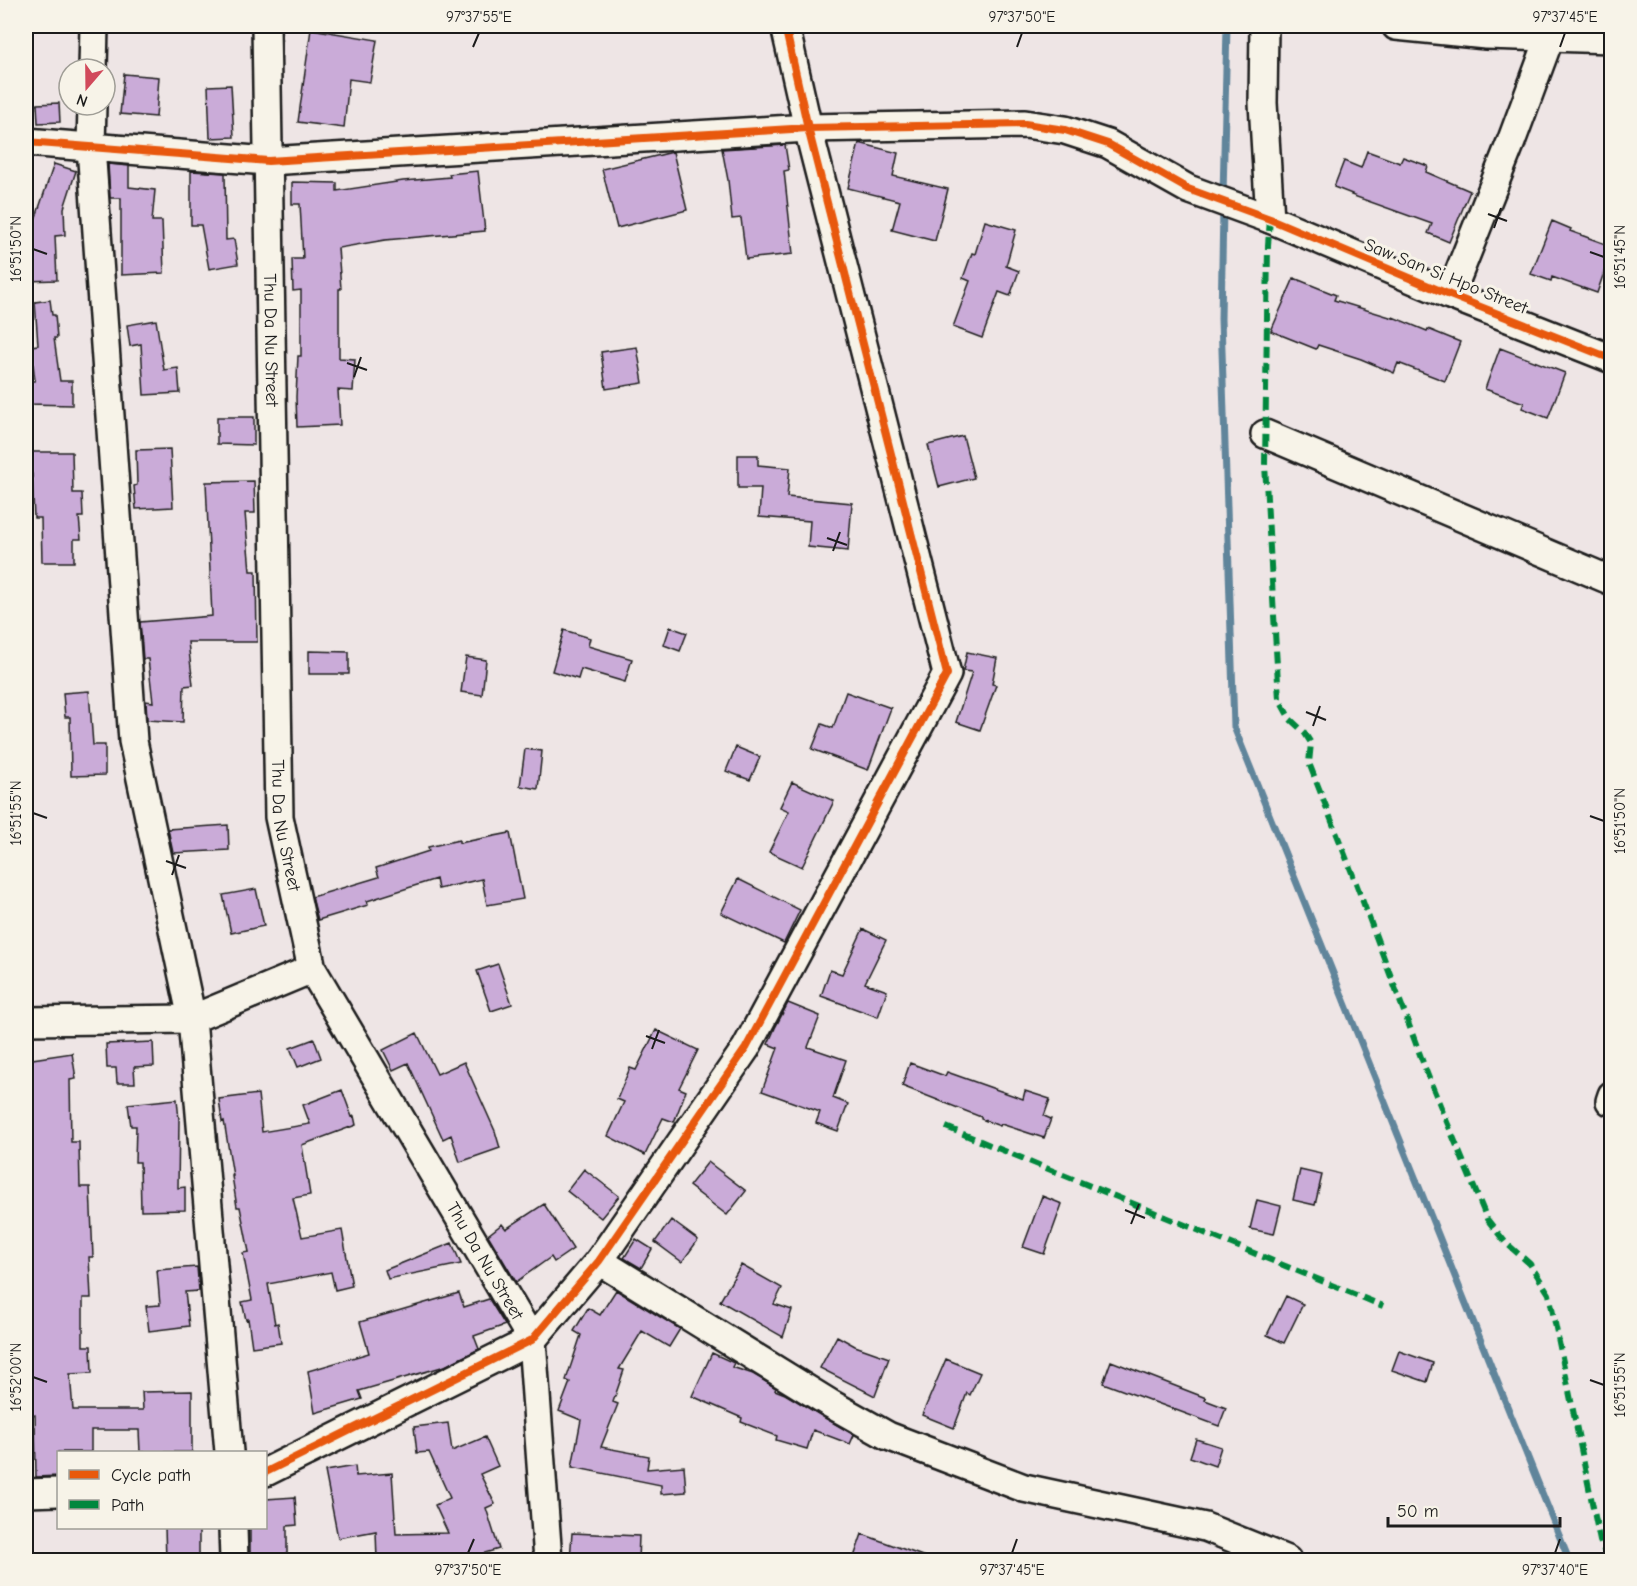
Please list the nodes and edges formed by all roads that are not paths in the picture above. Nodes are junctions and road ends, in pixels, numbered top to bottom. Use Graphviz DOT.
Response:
graph roads {
  1 [pos="94,26"];
  2 [pos="266,26"];
  3 [pos="785,26"];
  4 [pos="1264,26"];
  5 [pos="1396,26"];
  6 [pos="1504,31"];
  7 [pos="1550,37"];
  8 [pos="1611,39"];
  9 [pos="93,57"];
  10 [pos="92,117"];
  11 [pos="808,128"];
  12 [pos="26,142"];
  13 [pos="91,147"];
  14 [pos="268,161"];
  15 [pos="1270,219"];
  16 [pos="1450,295"];
  17 [pos="1611,360"];
  18 [pos="1265,434"];
  19 [pos="1611,581"];
  20 [pos="312,969"];
  21 [pos="192,1019"];
  22 [pos="26,1021"];
  23 [pos="599,1262"];
  24 [pos="532,1341"];
  25 [pos="229,1451"];
  26 [pos="267,1472"];
  27 [pos="57,1492"];
  28 [pos="26,1493"];
  29 [pos="233,1529"];
  30 [pos="234,1560"];
  31 [pos="548,1560"];
  32 [pos="1287,1560"];
  1 -- 9 [label="street"];
  2 -- 14 [label="street, Thu Da Nu Street"];
  3 -- 11 [label="street"];
  4 -- 15 [label="street"];
  5 -- 6 [label="street"];
  6 -- 7 [label="street"];
  7 -- 8 [label="street"];
  7 -- 16 [label="street"];
  10 -- 13 [label="street"];
  11 -- 14 [label="street, Saw San Si Hpo Street"];
  11 -- 15 [label="street, Saw San Si Hpo Street"];
  11 -- 23 [label="street"];
  12 -- 13 [label="street, Saw San Si Hpo Street"];
  13 -- 14 [label="street, Saw San Si Hpo Street"];
  13 -- 21 [label="street"];
  14 -- 20 [label="street, Thu Da Nu Street"];
  15 -- 16 [label="street, Saw San Si Hpo Street"];
  16 -- 17 [label="street, Saw San Si Hpo Street"];
  18 -- 19 [label="street"];
  20 -- 21 [label="street"];
  20 -- 24 [label="street, Thu Da Nu Street"];
  21 -- 22 [label="street"];
  21 -- 25 [label="street"];
  23 -- 24 [label="street"];
  23 -- 32 [label="street"];
  24 -- 26 [label="street"];
  24 -- 31 [label="street, Thu Da Nu Street"];
  27 -- 28 [label="street"];
  29 -- 30 [label="street"];
}
